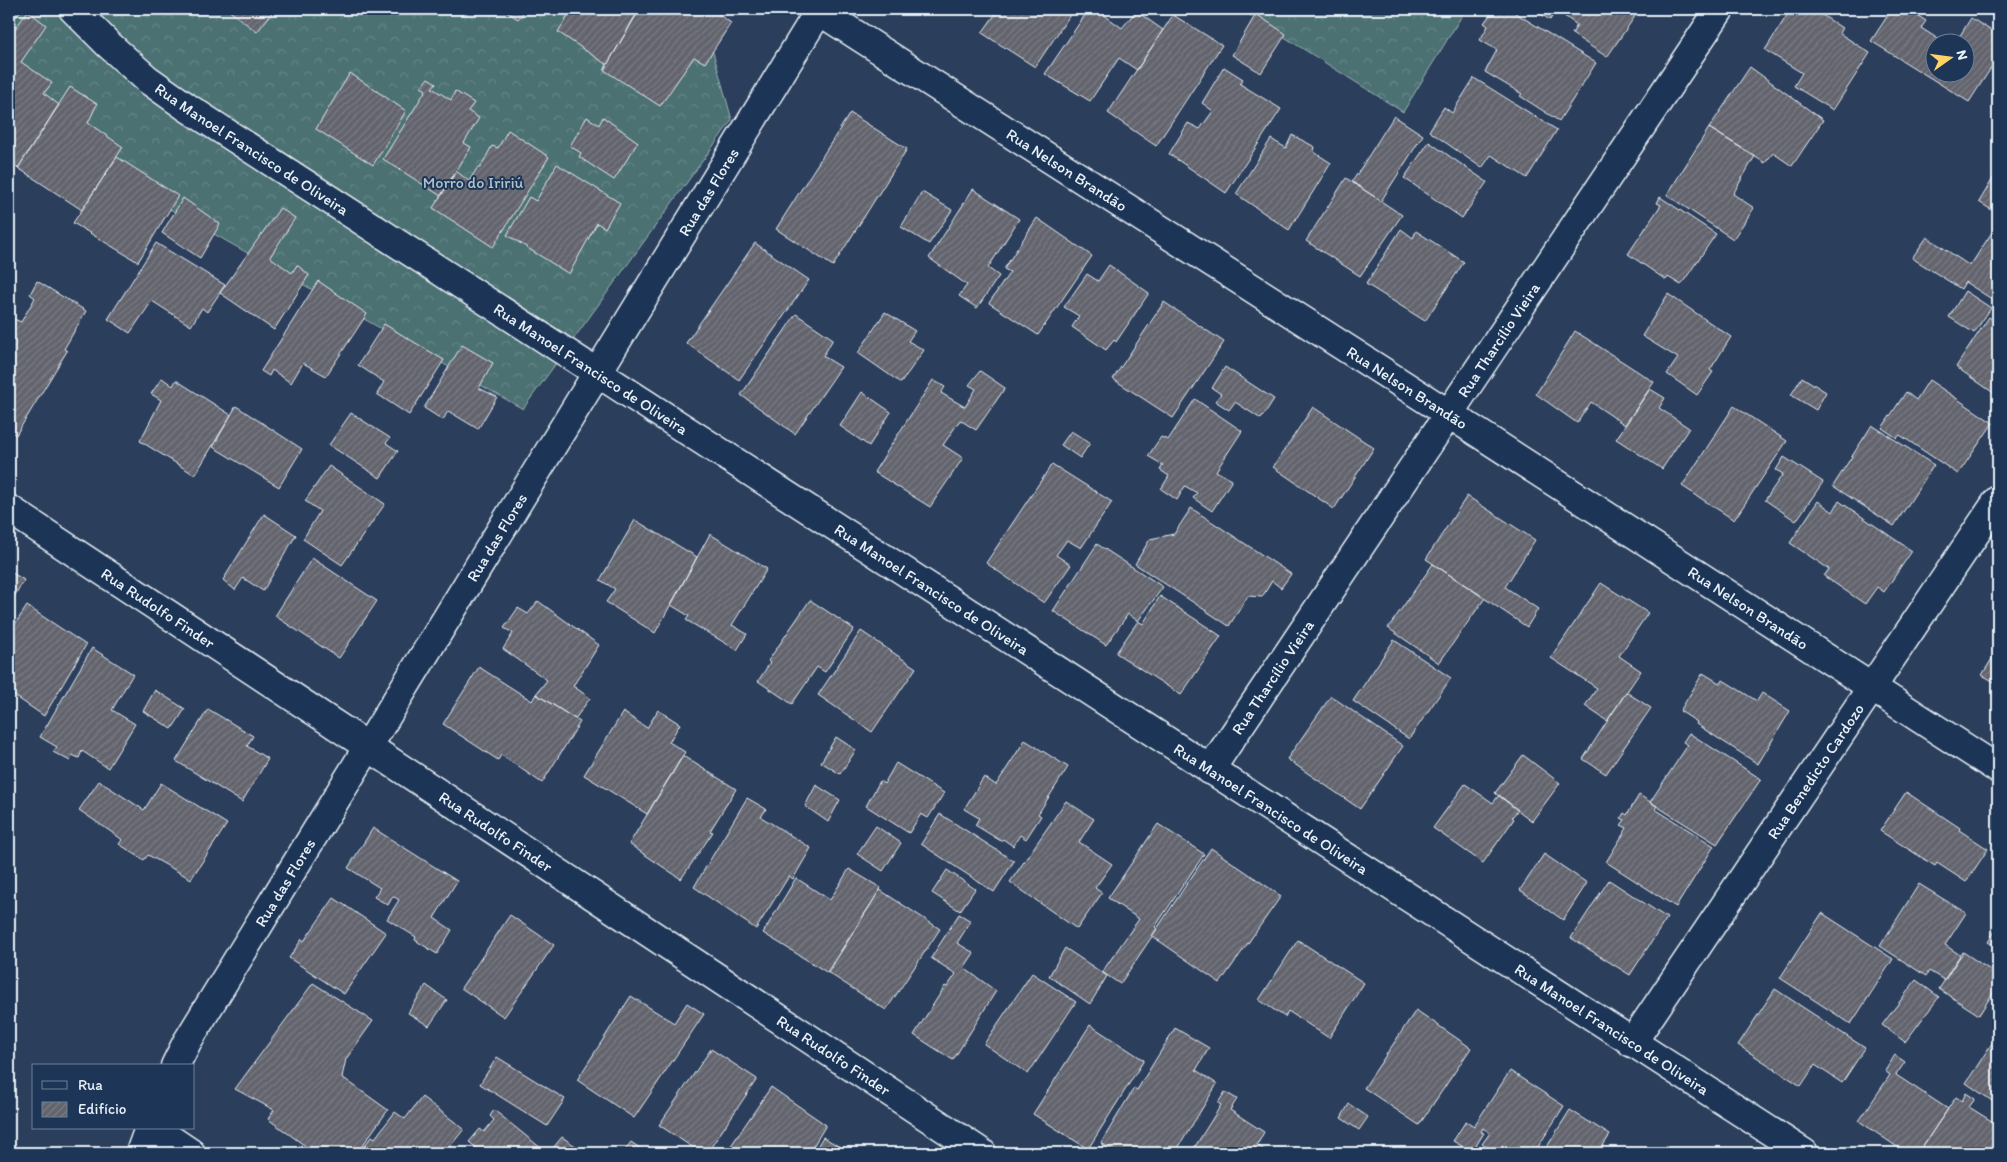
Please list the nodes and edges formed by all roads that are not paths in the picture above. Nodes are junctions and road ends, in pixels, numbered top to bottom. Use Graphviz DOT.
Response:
graph roads {
  1 [pos="72,9"];
  2 [pos="1720,9"];
  3 [pos="818,10"];
  4 [pos="598,372"];
  5 [pos="1449,414"];
  6 [pos="1998,500"];
  7 [pos="9,509"];
  8 [pos="1872,687"];
  9 [pos="368,746"];
  10 [pos="1998,769"];
  11 [pos="1210,770"];
  12 [pos="1632,1043"];
  13 [pos="176,1064"];
  14 [pos="147,1130"];
  15 [pos="157,1130"];
  16 [pos="140,1153"];
  17 [pos="192,1153"];
  18 [pos="982,1153"];
  19 [pos="1804,1153"];
  1 -- 4 [label="street, Rua Manoel Francisco de Oliveira"];
  2 -- 5 [label="street, Rua Tharcílio Vieira"];
  3 -- 4 [label="street, Rua das Flores"];
  3 -- 5 [label="street, Rua Nelson Brandão"];
  4 -- 9 [label="street, Rua das Flores"];
  4 -- 11 [label="street, Rua Manoel Francisco de Oliveira"];
  5 -- 8 [label="street, Rua Nelson Brandão"];
  5 -- 11 [label="street, Rua Tharcílio Vieira"];
  6 -- 8 [label="street, Rua Benedicto Cardozo"];
  7 -- 9 [label="street, Rua Rudolfo Finder"];
  8 -- 10 [label="street, Rua Nelson Brandão"];
  8 -- 12 [label="street, Rua Benedicto Cardozo"];
  9 -- 13 [label="street, Rua das Flores"];
  9 -- 18 [label="street, Rua Rudolfo Finder"];
  11 -- 12 [label="street, Rua Manoel Francisco de Oliveira"];
  12 -- 19 [label="street, Rua Manoel Francisco de Oliveira"];
  14 -- 16 [label="street"];
  15 -- 17 [label="street"];
}
